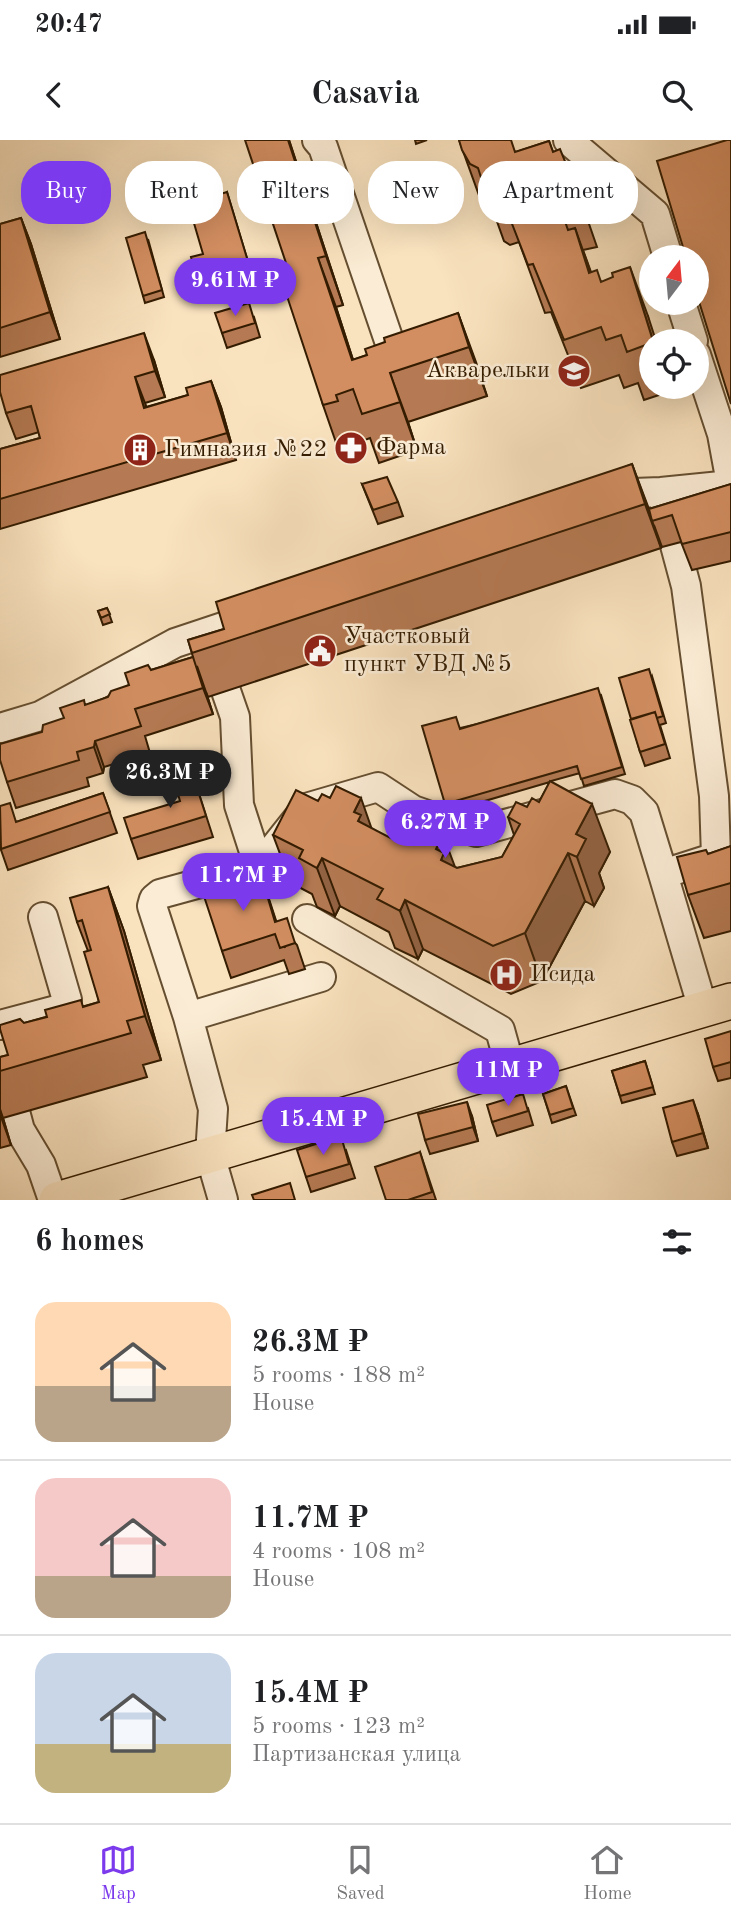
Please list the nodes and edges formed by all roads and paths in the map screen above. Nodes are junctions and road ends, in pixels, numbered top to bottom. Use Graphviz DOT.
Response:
graph roads {
  1 [pos="317,140"];
  2 [pos="568,140"];
  3 [pos="664,245"];
  4 [pos="397,364"];
  5 [pos="709,394"];
  6 [pos="731,484"];
  7 [pos="661,492"];
  8 [pos="580,503"];
  9 [pos="284,606"];
  10 [pos="218,666"];
  11 [pos="0,728"];
  12 [pos="724,855"];
  13 [pos="259,867"];
  14 [pos="663,874"];
  15 [pos="43,917"];
  16 [pos="307,919"];
  17 [pos="321,976"];
  18 [pos="717,1005"];
  19 [pos="188,1017"];
  20 [pos="0,1026"];
  21 [pos="510,1066"];
  22 [pos="11,1104"];
  23 [pos="210,1155"];
  24 [pos="55,1200"];
  25 [pos="223,1200"];
  1 -- 4 [label="street"];
  2 -- 3 [label="street"];
  5 -- 6 [label="street"];
  6 -- 7 [label="street"];
  7 -- 8 [label="street"];
  7 -- 12 [label="street"];
  9 -- 10 [label="street"];
  10 -- 11 [label="street"];
  10 -- 13 [label="street"];
  12 -- 14 [label="street"];
  13 -- 14 [label="street"];
  13 -- 19 [label="street"];
  14 -- 18 [label="street"];
  15 -- 20 [label="street"];
  16 -- 21 [label="street"];
  17 -- 19 [label="street"];
  18 -- 21 [label="main road"];
  19 -- 23 [label="street"];
  21 -- 23 [label="main road"];
  22 -- 24 [label="street"];
  23 -- 24 [label="main road"];
  23 -- 25 [label="street"];
}
